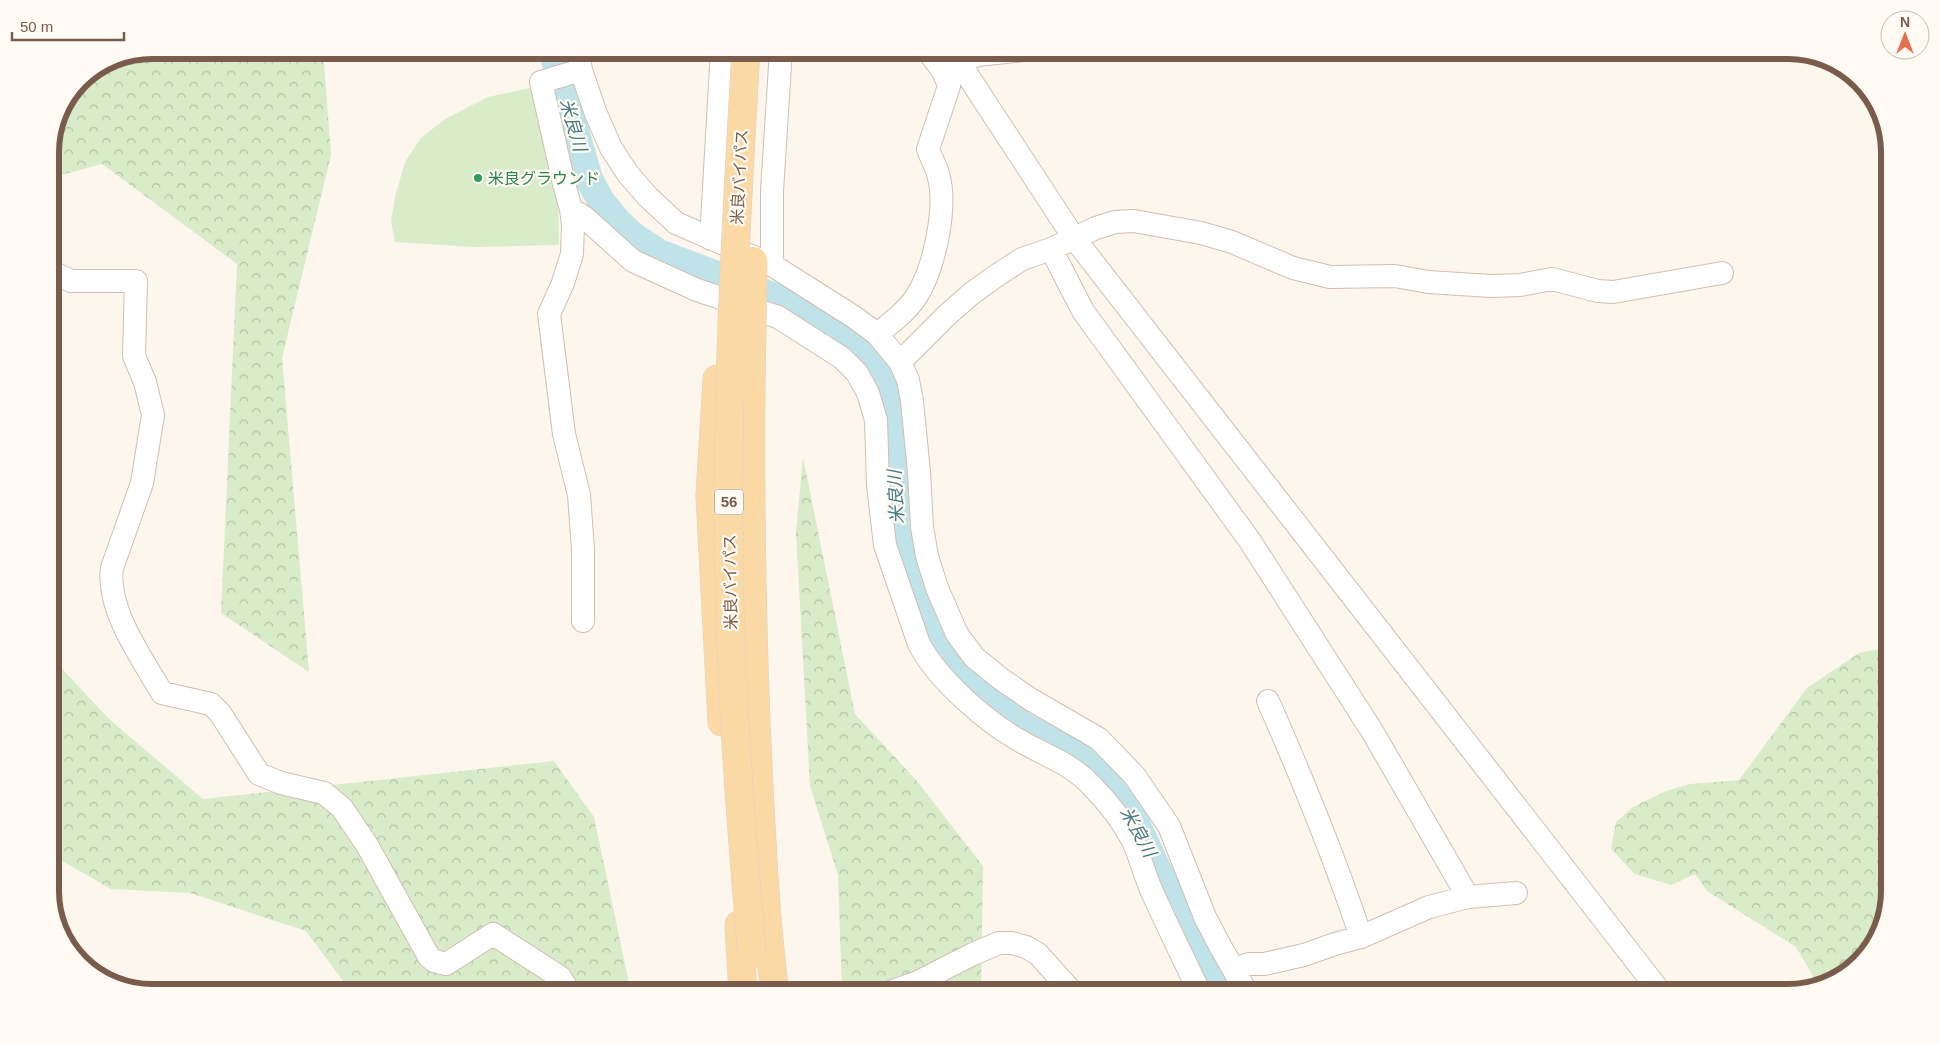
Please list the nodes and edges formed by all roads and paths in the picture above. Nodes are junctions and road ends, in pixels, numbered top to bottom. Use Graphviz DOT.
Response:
graph roads {
  1 [pos="721,59"];
  2 [pos="736,59"];
  3 [pos="746,59"];
  4 [pos="753,59"];
  5 [pos="763,59"];
  6 [pos="780,59"];
  7 [pos="951,61"];
  8 [pos="577,64"];
  9 [pos="572,209"];
  10 [pos="1074,238"];
  11 [pos="711,239"];
  12 [pos="1051,249"];
  13 [pos="772,265"];
  14 [pos="1722,273"];
  15 [pos="59,275"];
  16 [pos="877,334"];
  17 [pos="900,362"];
  18 [pos="582,621"];
  19 [pos="1268,701"];
  20 [pos="1516,893"];
  21 [pos="1468,897"];
  22 [pos="1361,937"];
  23 [pos="757,954"];
  24 [pos="564,984"];
  25 [pos="742,984"];
  26 [pos="756,984"];
  27 [pos="763,984"];
  28 [pos="774,984"];
  29 [pos="912,984"];
  30 [pos="1065,984"];
  31 [pos="1196,984"];
  32 [pos="1238,984"];
  33 [pos="1241,984"];
  34 [pos="1654,984"];
  1 -- 11 [label="street"];
  2 -- 25 [label="main road"];
  3 -- 23 [label="main road, 米良バイパス / 56, bridge"];
  4 -- 23 [label="main road, 米良バイパス / 56"];
  5 -- 28 [label="main road, bridge"];
  6 -- 13 [label="street"];
  7 -- 10 [label="street"];
  7 -- 16 [label="street"];
  8 -- 9 [label="street"];
  8 -- 11 [label="street"];
  9 -- 18 [label="street"];
  9 -- 31 [label="street"];
  10 -- 12 [label="street"];
  10 -- 14 [label="street"];
  10 -- 34 [label="street"];
  11 -- 13 [label="street"];
  12 -- 17 [label="street"];
  12 -- 21 [label="street"];
  13 -- 16 [label="street"];
  15 -- 24 [label="street"];
  16 -- 17 [label="street"];
  17 -- 32 [label="street"];
  19 -- 22 [label="street"];
  20 -- 21 [label="street"];
  21 -- 22 [label="street"];
  22 -- 33 [label="street"];
  23 -- 26 [label="main road, 米良バイパス / 56"];
  23 -- 27 [label="main road, 米良バイパス / 56"];
  29 -- 30 [label="street"];
}
